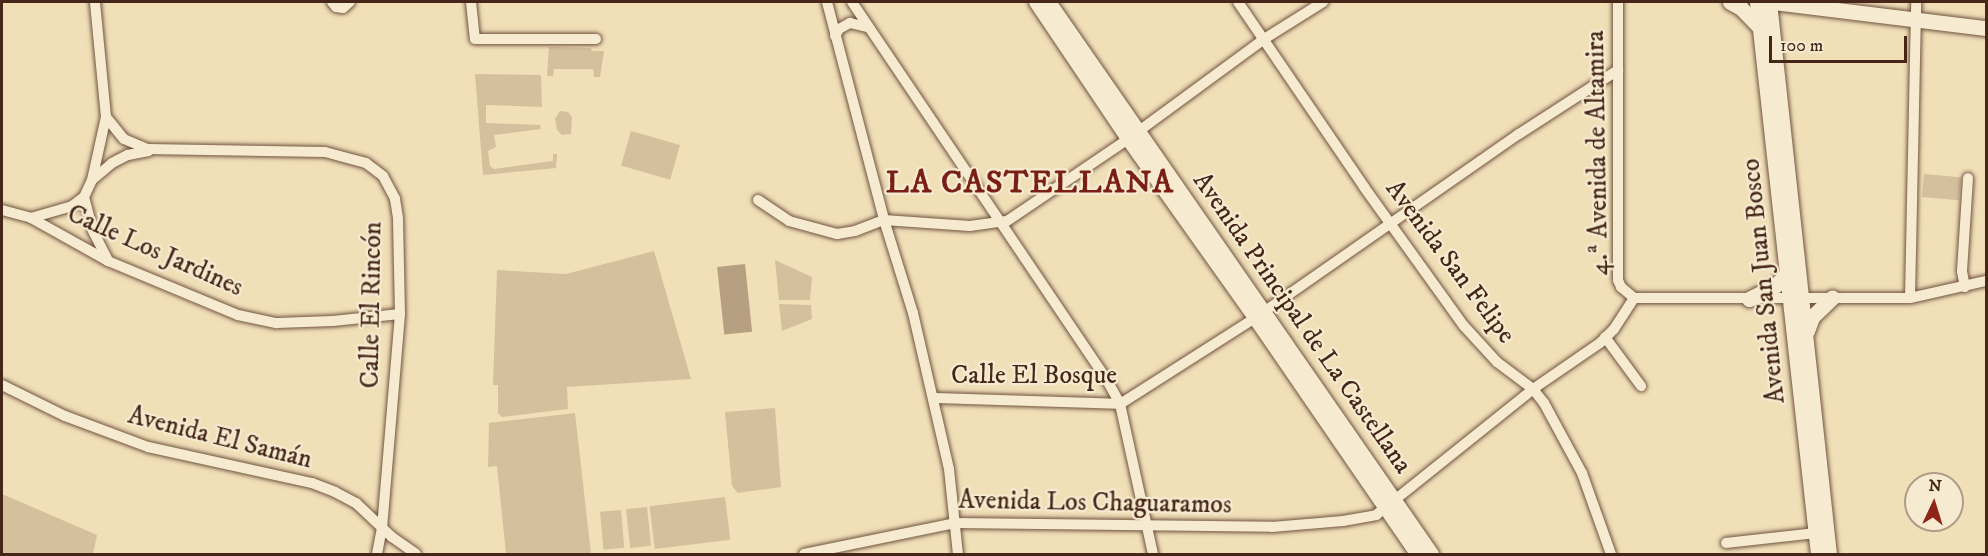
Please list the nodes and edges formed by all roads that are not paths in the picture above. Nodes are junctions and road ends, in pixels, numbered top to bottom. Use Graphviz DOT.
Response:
graph roads {
  1 [pos="95,2"];
  2 [pos="332,2"];
  3 [pos="350,2"];
  4 [pos="471,2"];
  5 [pos="827,2"];
  6 [pos="852,2"];
  7 [pos="1036,2"];
  8 [pos="1049,2"];
  9 [pos="1238,2"];
  10 [pos="1323,2"];
  11 [pos="1618,2"];
  12 [pos="1730,2"];
  13 [pos="1757,2"];
  14 [pos="1771,2"];
  15 [pos="1916,2"];
  16 [pos="1795,4"];
  17 [pos="1916,20"];
  18 [pos="868,27"];
  19 [pos="1986,28"];
  20 [pos="1765,30"];
  21 [pos="835,36"];
  22 [pos="596,39"];
  23 [pos="1264,39"];
  24 [pos="1618,70"];
  25 [pos="106,117"];
  26 [pos="1133,135"];
  27 [pos="156,150"];
  28 [pos="1968,178"];
  29 [pos="92,180"];
  30 [pos="84,197"];
  31 [pos="758,200"];
  32 [pos="2,210"];
  33 [pos="31,218"];
  34 [pos="884,220"];
  35 [pos="999,222"];
  36 [pos="1392,225"];
  37 [pos="108,261"];
  38 [pos="1786,274"];
  39 [pos="1986,282"];
  40 [pos="1965,287"];
  41 [pos="1634,298"];
  42 [pos="1796,298"];
  43 [pos="1832,298"];
  44 [pos="1910,298"];
  45 [pos="1749,299"];
  46 [pos="400,314"];
  47 [pos="1260,314"];
  48 [pos="1806,333"];
  49 [pos="1605,337"];
  50 [pos="2,384"];
  51 [pos="1641,386"];
  52 [pos="1533,389"];
  53 [pos="933,398"];
  54 [pos="1120,404"];
  55 [pos="1390,504"];
  56 [pos="955,523"];
  57 [pos="1146,525"];
  58 [pos="382,528"];
  59 [pos="1815,532"];
  60 [pos="1726,543"];
  61 [pos="1829,554"];
  62 [pos="377,555"];
  63 [pos="416,555"];
  64 [pos="804,555"];
  65 [pos="958,555"];
  66 [pos="1153,555"];
  67 [pos="1417,555"];
  68 [pos="1432,555"];
  69 [pos="1611,555"];
  70 [pos="1818,555"];
  1 -- 25 [label="street"];
  2 -- 3 [label="street"];
  4 -- 22 [label="street"];
  5 -- 21 [label="street"];
  6 -- 18 [label="street"];
  7 -- 26 [label="street, Avenida Principal de La Castellana"];
  8 -- 26 [label="street, Avenida Principal de La Castellana"];
  9 -- 23 [label="street, Avenida San Felipe"];
  10 -- 23 [label="street"];
  11 -- 24 [label="street, 4.ª Avenida de Altamira"];
  12 -- 20 [label="main road"];
  13 -- 20 [label="main road, Avenida San Juan Bosco"];
  14 -- 16 [label="main road"];
  14 -- 20 [label="main road, Avenida San Juan Bosco"];
  15 -- 17 [label="street"];
  16 -- 17 [label="main road"];
  16 -- 20 [label="main road"];
  17 -- 19 [label="main road"];
  17 -- 44 [label="street"];
  18 -- 21 [label="street"];
  18 -- 35 [label="street"];
  20 -- 38 [label="main road, Avenida San Juan Bosco"];
  20 -- 42 [label="main road, Avenida San Juan Bosco"];
  21 -- 34 [label="street"];
  23 -- 26 [label="street"];
  23 -- 36 [label="street, Avenida San Felipe"];
  24 -- 36 [label="street, Calle El Bosque"];
  24 -- 41 [label="street, 4.ª Avenida de Altamira"];
  25 -- 27 [label="street, Calle El Rincón"];
  25 -- 29 [label="street"];
  26 -- 35 [label="street"];
  26 -- 47 [label="street, Avenida Principal de La Castellana"];
  27 -- 29 [label="street, Calle El Rincón"];
  27 -- 46 [label="street, Calle El Rincón"];
  28 -- 40 [label="street"];
  29 -- 30 [label="street"];
  30 -- 33 [label="street"];
  30 -- 37 [label="street"];
  31 -- 34 [label="street"];
  32 -- 33 [label="street, Calle Los Jardines"];
  33 -- 37 [label="street, Calle Los Jardines"];
  34 -- 35 [label="street"];
  34 -- 53 [label="street"];
  35 -- 54 [label="street"];
  36 -- 47 [label="street, Calle El Bosque"];
  36 -- 52 [label="street, Avenida San Felipe"];
  37 -- 46 [label="street, Calle Los Jardines"];
  38 -- 42 [label="main road, Avenida San Juan Bosco"];
  38 -- 45 [label="main road"];
  39 -- 40 [label="street"];
  40 -- 44 [label="street"];
  41 -- 45 [label="street"];
  41 -- 49 [label="street, Avenida Los Chaguaramos"];
  42 -- 43 [label="street"];
  42 -- 45 [label="street"];
  42 -- 48 [label="main road, Avenida San Juan Bosco"];
  42 -- 59 [label="main road, Avenida San Juan Bosco"];
  43 -- 44 [label="street"];
  43 -- 48 [label="main road"];
  46 -- 58 [label="street, Calle El Rincón"];
  47 -- 54 [label="street, Calle El Bosque"];
  47 -- 55 [label="street, Avenida Principal de La Castellana"];
  48 -- 61 [label="main road, Avenida San Juan Bosco"];
  49 -- 51 [label="street"];
  49 -- 52 [label="street, Avenida Los Chaguaramos"];
  50 -- 58 [label="street, Avenida El Samán"];
  52 -- 55 [label="street, Avenida Los Chaguaramos"];
  52 -- 69 [label="street, Avenida San Felipe"];
  53 -- 54 [label="street, Calle El Bosque"];
  53 -- 56 [label="street"];
  54 -- 57 [label="street"];
  55 -- 57 [label="street, Avenida Los Chaguaramos"];
  55 -- 67 [label="street, Avenida Principal de La Castellana"];
  55 -- 68 [label="street, Avenida Principal de La Castellana"];
  56 -- 57 [label="street, Avenida Los Chaguaramos"];
  56 -- 64 [label="street, Avenida Los Chaguaramos"];
  56 -- 65 [label="street"];
  57 -- 66 [label="street"];
  58 -- 62 [label="street, Calle El Rincón"];
  58 -- 63 [label="street, Avenida El Samán"];
  59 -- 60 [label="street"];
  59 -- 70 [label="main road, Avenida San Juan Bosco"];
}
